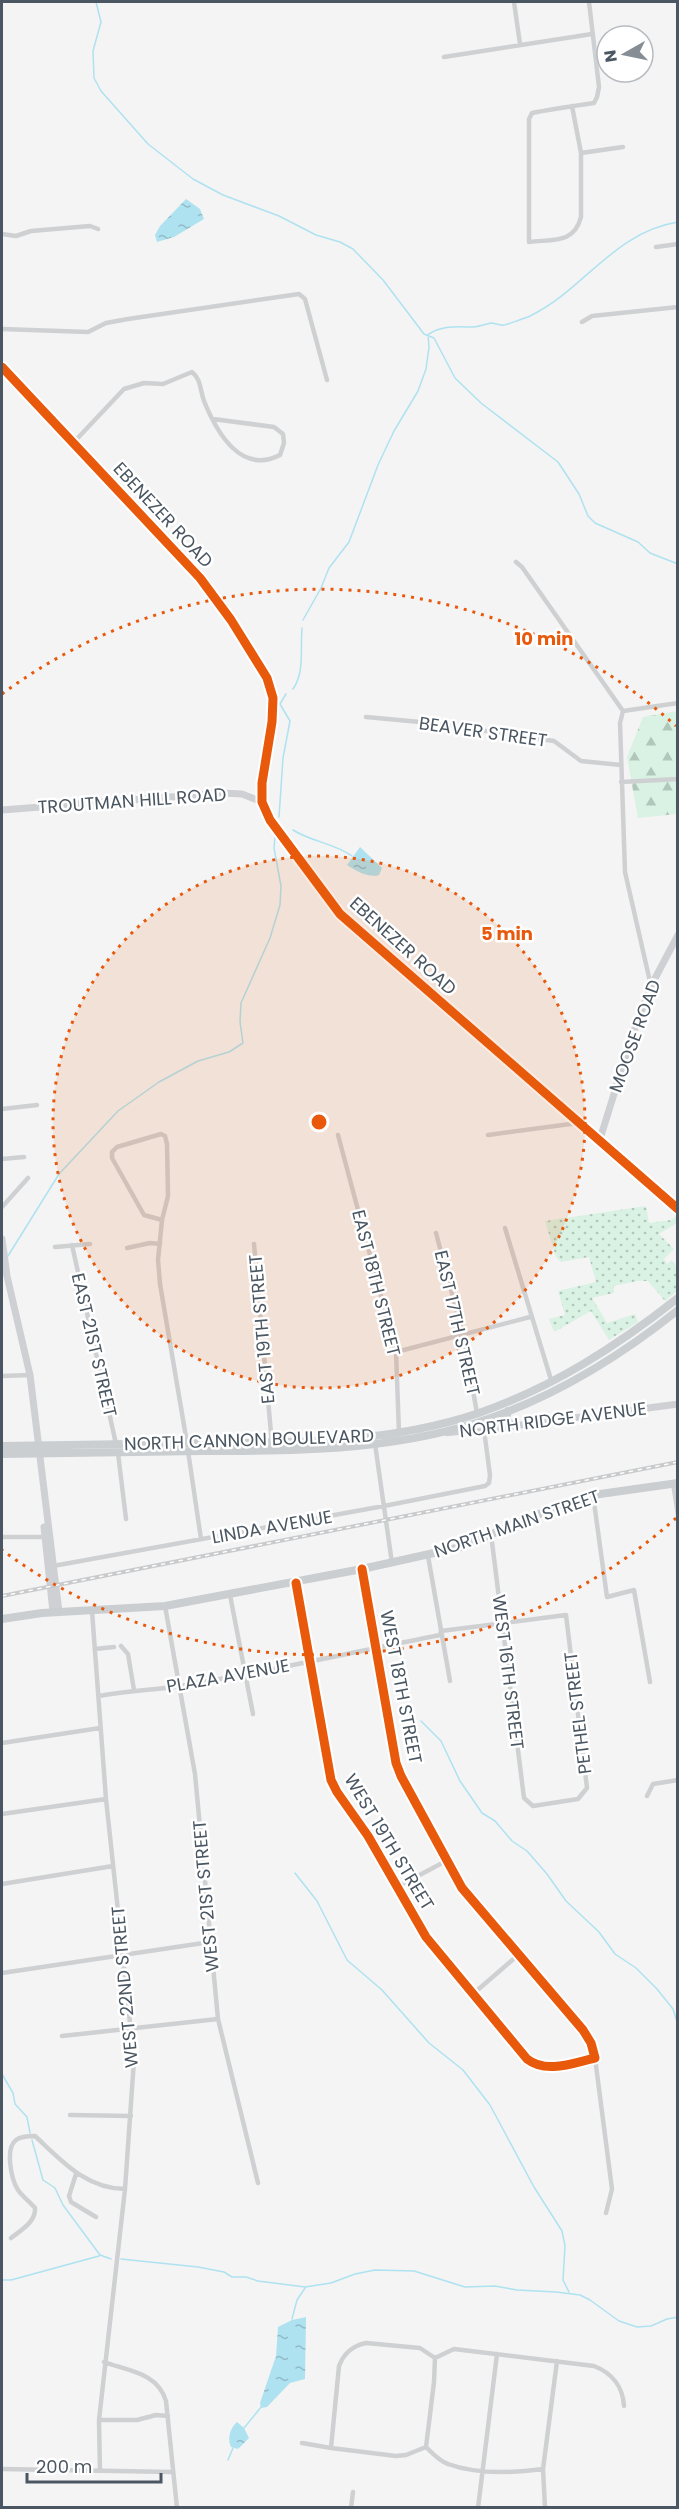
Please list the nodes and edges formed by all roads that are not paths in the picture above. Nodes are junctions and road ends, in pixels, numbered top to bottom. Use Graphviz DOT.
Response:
graph roads {
  1 [pos="514,2"];
  2 [pos="589,2"];
  3 [pos="592,34"];
  4 [pos="520,44"];
  5 [pos="444,57"];
  6 [pos="572,106"];
  7 [pos="622,147"];
  8 [pos="581,153"];
  9 [pos="98,229"];
  10 [pos="2,234"];
  11 [pos="678,244"];
  12 [pos="656,247"];
  13 [pos="678,307"];
  14 [pos="582,322"];
  15 [pos="2,329"];
  16 [pos="2,367"];
  17 [pos="327,380"];
  18 [pos="213,419"];
  19 [pos="74,442"];
  20 [pos="516,562"];
  21 [pos="678,703"];
  22 [pos="623,711"];
  23 [pos="366,717"];
  24 [pos="621,765"];
  25 [pos="678,778"];
  26 [pos="621,782"];
  27 [pos="262,802"];
  28 [pos="2,810"];
  29 [pos="678,935"];
  30 [pos="651,986"];
  31 [pos="37,1105"];
  32 [pos="2,1109"];
  33 [pos="578,1123"];
  34 [pos="339,1135"];
  35 [pos="488,1135"];
  36 [pos="600,1139"];
  37 [pos="24,1156"];
  38 [pos="2,1159"];
  39 [pos="28,1178"];
  40 [pos="2,1207"];
  41 [pos="678,1209"];
  42 [pos="162,1220"];
  43 [pos="506,1228"];
  44 [pos="436,1233"];
  45 [pos="2,1239"];
  46 [pos="90,1244"];
  47 [pos="160,1244"];
  48 [pos="254,1244"];
  49 [pos="72,1245"];
  50 [pos="55,1247"];
  51 [pos="127,1248"];
  52 [pos="678,1298"];
  53 [pos="678,1310"];
  54 [pos="530,1317"];
  55 [pos="463,1335"];
  56 [pos="396,1352"];
  57 [pos="2,1376"];
  58 [pos="30,1376"];
  59 [pos="552,1383"];
  60 [pos="678,1404"];
  61 [pos="508,1411"];
  62 [pos="477,1413"];
  63 [pos="517,1425"];
  64 [pos="484,1430"];
  65 [pos="399,1433"];
  66 [pos="428,1436"];
  67 [pos="374,1437"];
  68 [pos="116,1444"];
  69 [pos="2,1446"];
  70 [pos="375,1446"];
  71 [pos="188,1447"];
  72 [pos="272,1447"];
  73 [pos="39,1449"];
  74 [pos="118,1453"];
  75 [pos="2,1454"];
  76 [pos="675,1483"];
  77 [pos="593,1494"];
  78 [pos="384,1506"];
  79 [pos="678,1515"];
  80 [pos="126,1520"];
  81 [pos="491,1534"];
  82 [pos="2,1537"];
  83 [pos="47,1537"];
  84 [pos="201,1539"];
  85 [pos="428,1556"];
  86 [pos="392,1563"];
  87 [pos="53,1566"];
  88 [pos="362,1569"];
  89 [pos="296,1583"];
  90 [pos="230,1595"];
  91 [pos="165,1606"];
  92 [pos="92,1611"];
  93 [pos="56,1612"];
  94 [pos="567,1615"];
  95 [pos="2,1619"];
  96 [pos="502,1623"];
  97 [pos="441,1631"];
  98 [pos="121,1646"];
  99 [pos="114,1647"];
  100 [pos="376,1648"];
  101 [pos="95,1649"];
  102 [pos="311,1660"];
  103 [pos="245,1674"];
  104 [pos="450,1681"];
  105 [pos="650,1682"];
  106 [pos="178,1686"];
  107 [pos="134,1690"];
  108 [pos="99,1696"];
  109 [pos="253,1714"];
  110 [pos="100,1728"];
  111 [pos="2,1743"];
  112 [pos="678,1780"];
  113 [pos="647,1796"];
  114 [pos="106,1799"];
  115 [pos="532,1806"];
  116 [pos="2,1814"];
  117 [pos="446,1861"];
  118 [pos="113,1866"];
  119 [pos="2,1884"];
  120 [pos="397,1887"];
  121 [pos="210,1942"];
  122 [pos="123,1954"];
  123 [pos="518,1955"];
  124 [pos="2,1973"];
  125 [pos="473,1994"];
  126 [pos="218,2019"];
  127 [pos="130,2028"];
  128 [pos="62,2036"];
  129 [pos="595,2058"];
  130 [pos="70,2115"];
  131 [pos="131,2116"];
  132 [pos="76,2174"];
  133 [pos="258,2183"];
  134 [pos="125,2189"];
  135 [pos="606,2213"];
  136 [pos="96,2217"];
  137 [pos="11,2238"];
  138 [pos="497,2354"];
  139 [pos="435,2358"];
  140 [pos="557,2361"];
  141 [pos="104,2362"];
  142 [pos="624,2406"];
  143 [pos="168,2416"];
  144 [pos="99,2420"];
  145 [pos="302,2443"];
  146 [pos="426,2447"];
  147 [pos="331,2448"];
  148 [pos="2,2469"];
  149 [pos="543,2469"];
  150 [pos="482,2470"];
  151 [pos="100,2471"];
  152 [pos="173,2472"];
  153 [pos="353,2492"];
  154 [pos="177,2508"];
  155 [pos="351,2508"];
  156 [pos="478,2508"];
  157 [pos="545,2508"];
  1 -- 4 [label="street"];
  2 -- 3 [label="street"];
  3 -- 4 [label="street"];
  3 -- 6 [label="street"];
  4 -- 5 [label="street"];
  6 -- 8 [label="street"];
  6 -- 8 [label="street"];
  7 -- 8 [label="street"];
  9 -- 10 [label="street"];
  11 -- 12 [label="street"];
  13 -- 14 [label="street"];
  15 -- 17 [label="street"];
  16 -- 19 [label="street, EBENEZER ROAD"];
  18 -- 18 [label="street"];
  18 -- 19 [label="street"];
  19 -- 27 [label="street, EBENEZER ROAD"];
  20 -- 22 [label="street"];
  21 -- 22 [label="street"];
  22 -- 24 [label="street"];
  23 -- 24 [label="street, BEAVER STREET"];
  24 -- 26 [label="street"];
  25 -- 26 [label="street"];
  26 -- 30 [label="street"];
  27 -- 28 [label="street, TROUTMAN HILL ROAD"];
  27 -- 33 [label="street, EBENEZER ROAD"];
  29 -- 30 [label="street, MOOSE ROAD"];
  30 -- 36 [label="street, MOOSE ROAD"];
  31 -- 32 [label="street"];
  33 -- 35 [label="street"];
  33 -- 36 [label="street, EBENEZER ROAD"];
  34 -- 56 [label="street, EAST 18TH STREET"];
  36 -- 41 [label="street, EBENEZER ROAD"];
  37 -- 38 [label="street"];
  39 -- 40 [label="street"];
  42 -- 42 [label="street"];
  42 -- 47 [label="street"];
  43 -- 54 [label="street"];
  44 -- 55 [label="street, EAST 17TH STREET"];
  45 -- 58 [label="street"];
  46 -- 49 [label="street"];
  47 -- 51 [label="street"];
  47 -- 71 [label="street"];
  48 -- 72 [label="street, EAST 19TH STREET"];
  49 -- 50 [label="street"];
  49 -- 68 [label="street, EAST 21ST STREET"];
  52 -- 59 [label="main road, NORTH CANNON BOULEVARD"];
  53 -- 61 [label="main road, NORTH CANNON BOULEVARD"];
  54 -- 55 [label="street"];
  54 -- 59 [label="street"];
  55 -- 56 [label="street"];
  55 -- 62 [label="street, EAST 17TH STREET"];
  56 -- 65 [label="street, EAST 18TH STREET"];
  57 -- 58 [label="street"];
  58 -- 73 [label="street"];
  59 -- 62 [label="main road, NORTH CANNON BOULEVARD"];
  60 -- 63 [label="street, NORTH RIDGE AVENUE"];
  61 -- 63 [label="main road"];
  61 -- 66 [label="main road, NORTH CANNON BOULEVARD"];
  62 -- 65 [label="main road, NORTH CANNON BOULEVARD"];
  63 -- 64 [label="street, NORTH RIDGE AVENUE"];
  64 -- 66 [label="street, NORTH RIDGE AVENUE"];
  64 -- 78 [label="street, LINDA AVENUE"];
  65 -- 67 [label="main road, NORTH CANNON BOULEVARD"];
  66 -- 70 [label="main road, NORTH CANNON BOULEVARD"];
  67 -- 70 [label="street"];
  67 -- 72 [label="main road, NORTH CANNON BOULEVARD"];
  68 -- 71 [label="main road, NORTH CANNON BOULEVARD"];
  68 -- 73 [label="main road, NORTH CANNON BOULEVARD"];
  69 -- 73 [label="main road, NORTH CANNON BOULEVARD"];
  70 -- 72 [label="main road, NORTH CANNON BOULEVARD"];
  70 -- 78 [label="street"];
  71 -- 72 [label="main road, NORTH CANNON BOULEVARD"];
  71 -- 74 [label="main road, NORTH CANNON BOULEVARD"];
  71 -- 84 [label="street"];
  73 -- 74 [label="main road, NORTH CANNON BOULEVARD"];
  73 -- 75 [label="main road, NORTH CANNON BOULEVARD"];
  73 -- 83 [label="street"];
  74 -- 80 [label="street"];
  76 -- 77 [label="main road, NORTH MAIN STREET"];
  76 -- 79 [label="street"];
  77 -- 81 [label="main road, NORTH MAIN STREET"];
  77 -- 105 [label="street"];
  78 -- 84 [label="street, LINDA AVENUE"];
  78 -- 86 [label="street"];
  81 -- 85 [label="main road, NORTH MAIN STREET"];
  81 -- 96 [label="street, WEST 16TH STREET"];
  82 -- 83 [label="street"];
  83 -- 87 [label="street"];
  83 -- 93 [label="street"];
  84 -- 87 [label="street, LINDA AVENUE"];
  85 -- 86 [label="main road, NORTH MAIN STREET"];
  85 -- 97 [label="street"];
  86 -- 88 [label="main road, NORTH MAIN STREET"];
  87 -- 93 [label="street"];
  88 -- 89 [label="main road, NORTH MAIN STREET"];
  88 -- 100 [label="street, WEST 18TH STREET"];
  89 -- 90 [label="main road, NORTH MAIN STREET"];
  89 -- 102 [label="street, WEST 19TH STREET"];
  90 -- 91 [label="main road, NORTH MAIN STREET"];
  90 -- 103 [label="street"];
  91 -- 92 [label="main road, NORTH MAIN STREET"];
  91 -- 106 [label="street, WEST 21ST STREET"];
  92 -- 93 [label="main road, NORTH MAIN STREET"];
  92 -- 101 [label="street, WEST 22ND STREET"];
  93 -- 95 [label="main road, NORTH MAIN STREET"];
  94 -- 96 [label="street, PLAZA AVENUE"];
  94 -- 115 [label="street, PETHEL STREET"];
  96 -- 97 [label="street, PLAZA AVENUE"];
  96 -- 115 [label="street, WEST 16TH STREET"];
  97 -- 100 [label="street, PLAZA AVENUE"];
  97 -- 104 [label="street"];
  98 -- 107 [label="street"];
  99 -- 101 [label="street"];
  100 -- 102 [label="street, PLAZA AVENUE"];
  100 -- 117 [label="street, WEST 18TH STREET"];
  101 -- 108 [label="street, WEST 22ND STREET"];
  102 -- 103 [label="street, PLAZA AVENUE"];
  102 -- 120 [label="street, WEST 19TH STREET"];
  103 -- 106 [label="street, PLAZA AVENUE"];
  103 -- 109 [label="street"];
  106 -- 107 [label="street, PLAZA AVENUE"];
  106 -- 121 [label="street, WEST 21ST STREET"];
  107 -- 108 [label="street, PLAZA AVENUE"];
  108 -- 110 [label="street, WEST 22ND STREET"];
  110 -- 111 [label="street"];
  110 -- 114 [label="street, WEST 22ND STREET"];
  112 -- 113 [label="street"];
  114 -- 116 [label="street"];
  114 -- 118 [label="street, WEST 22ND STREET"];
  117 -- 120 [label="street"];
  117 -- 123 [label="street, WEST 18TH STREET"];
  118 -- 119 [label="street"];
  118 -- 122 [label="street, WEST 22ND STREET"];
  120 -- 125 [label="street, WEST 19TH STREET"];
  121 -- 122 [label="street"];
  121 -- 126 [label="street, WEST 21ST STREET"];
  122 -- 124 [label="street"];
  122 -- 127 [label="street, WEST 22ND STREET"];
  123 -- 125 [label="street"];
  123 -- 129 [label="street, WEST 18TH STREET"];
  125 -- 129 [label="street, WEST 19TH STREET"];
  126 -- 127 [label="street"];
  126 -- 133 [label="street, WEST 21ST STREET"];
  127 -- 128 [label="street"];
  127 -- 131 [label="street, WEST 22ND STREET"];
  129 -- 135 [label="street, WEST 18TH STREET"];
  130 -- 131 [label="street"];
  131 -- 134 [label="street, WEST 22ND STREET"];
  132 -- 134 [label="street"];
  132 -- 136 [label="street"];
  132 -- 137 [label="street"];
  134 -- 141 [label="street, WEST 22ND STREET"];
  138 -- 139 [label="street"];
  138 -- 140 [label="street"];
  138 -- 150 [label="street"];
  139 -- 146 [label="street"];
  139 -- 147 [label="street"];
  140 -- 142 [label="street"];
  140 -- 149 [label="street"];
  141 -- 143 [label="street"];
  141 -- 144 [label="street, WEST 22ND STREET"];
  143 -- 144 [label="street"];
  143 -- 152 [label="street"];
  144 -- 151 [label="street, WEST 22ND STREET"];
  145 -- 147 [label="street"];
  146 -- 147 [label="street"];
  146 -- 150 [label="street"];
  148 -- 151 [label="street"];
  149 -- 150 [label="street"];
  149 -- 157 [label="street"];
  150 -- 156 [label="street"];
  151 -- 152 [label="street"];
  152 -- 154 [label="street"];
  153 -- 155 [label="street"];
}
